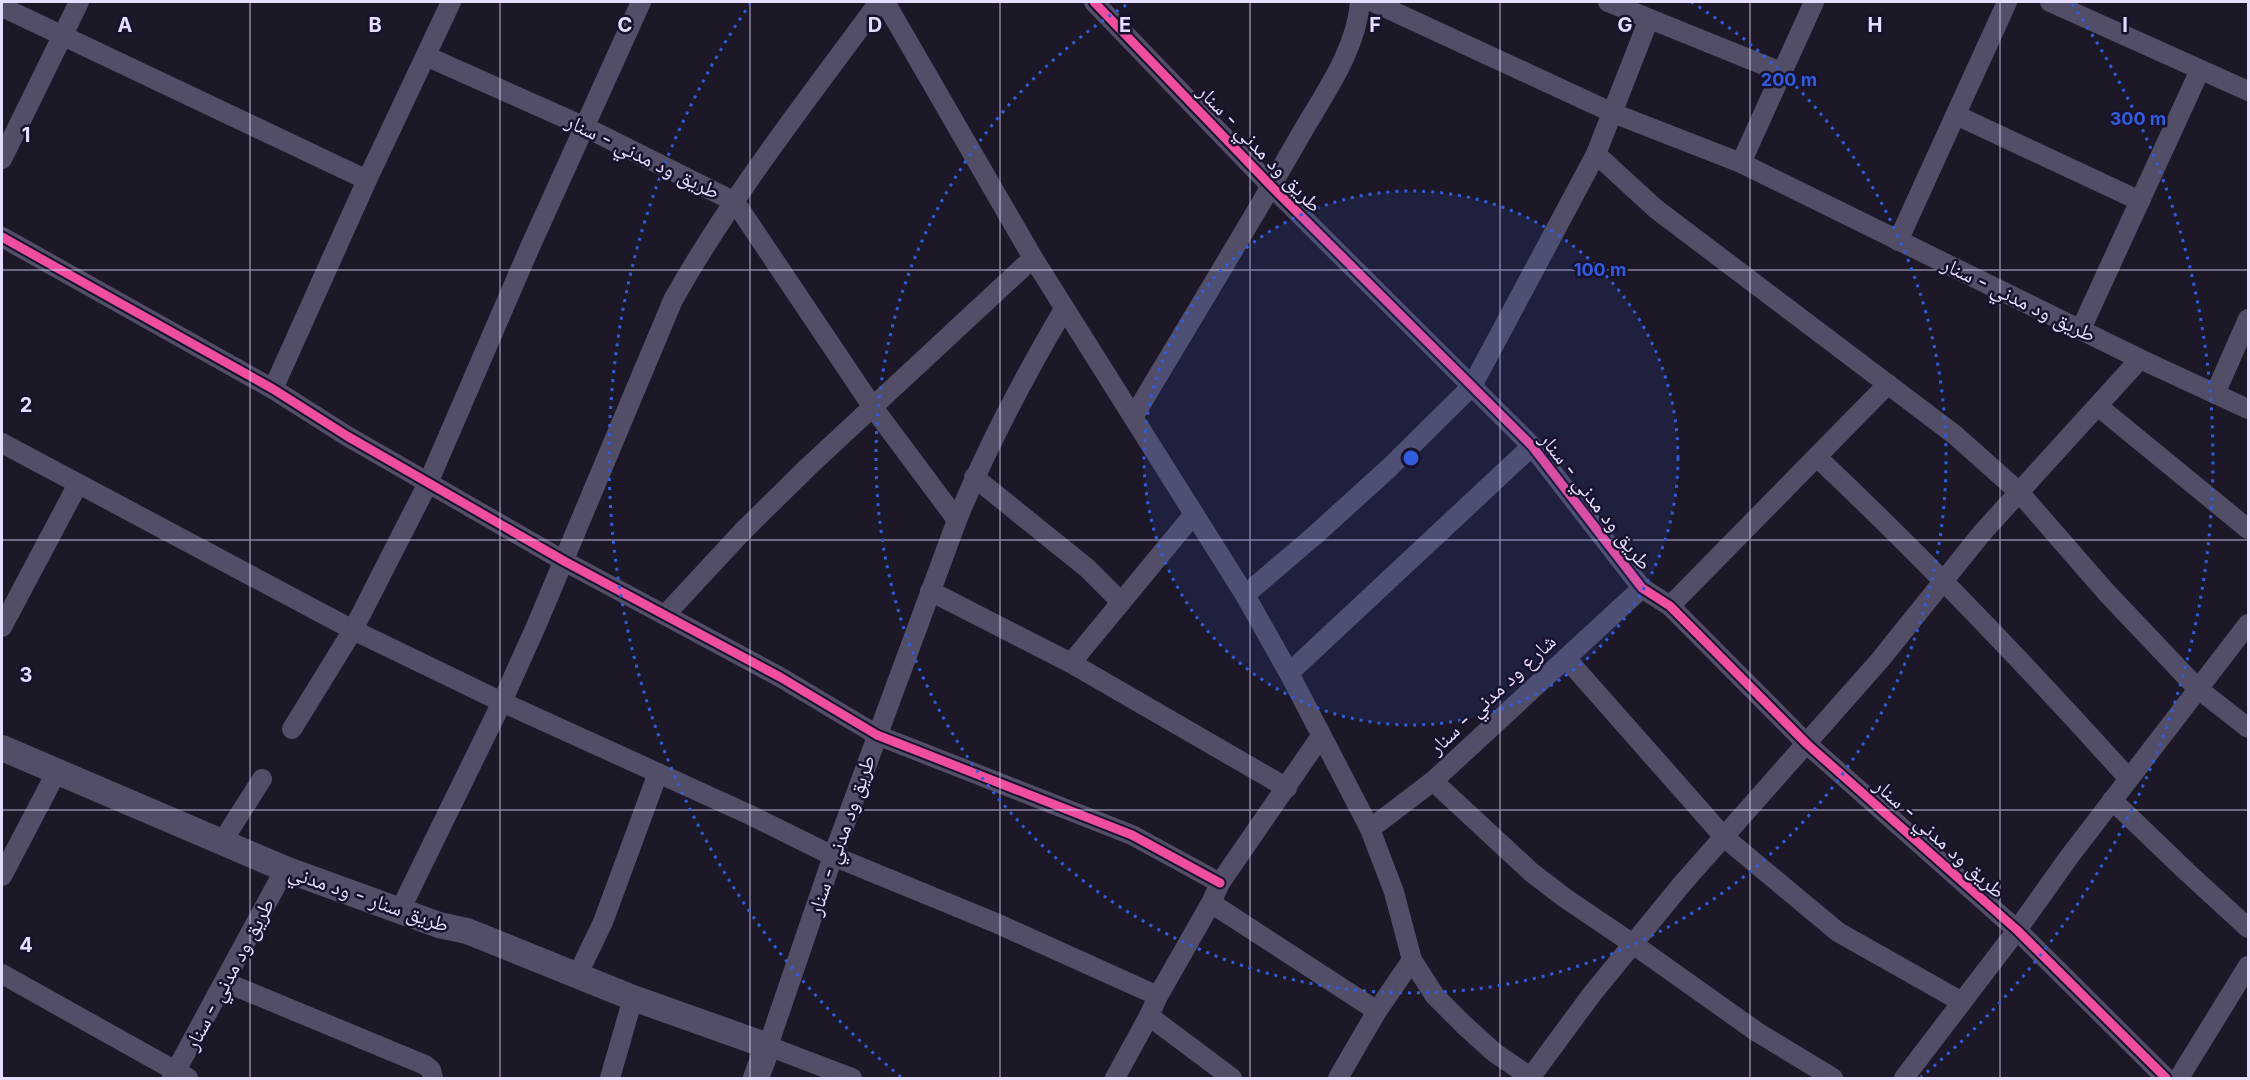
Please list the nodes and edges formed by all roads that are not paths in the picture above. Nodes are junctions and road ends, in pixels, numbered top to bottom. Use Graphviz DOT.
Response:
graph roads {
  1 [pos="80,2"];
  2 [pos="451,2"];
  3 [pos="641,2"];
  4 [pos="879,2"];
  5 [pos="885,2"];
  6 [pos="1094,2"];
  7 [pos="1360,2"];
  8 [pos="1373,2"];
  9 [pos="1608,2"];
  10 [pos="1814,2"];
  11 [pos="2007,2"];
  12 [pos="2050,2"];
  13 [pos="2,7"];
  14 [pos="1649,20"];
  15 [pos="61,36"];
  16 [pos="426,56"];
  17 [pos="2199,70"];
  18 [pos="1781,72"];
  19 [pos="2248,91"];
  20 [pos="1613,114"];
  21 [pos="1956,115"];
  22 [pos="585,127"];
  23 [pos="1596,154"];
  24 [pos="2,159"];
  25 [pos="1741,164"];
  26 [pos="367,180"];
  27 [pos="1271,186"];
  28 [pos="2140,201"];
  29 [pos="735,202"];
  30 [pos="2,237"];
  31 [pos="1898,241"];
  32 [pos="1033,258"];
  33 [pos="1064,309"];
  34 [pos="2248,319"];
  35 [pos="2081,329"];
  36 [pos="2140,359"];
  37 [pos="1888,384"];
  38 [pos="1472,386"];
  39 [pos="273,389"];
  40 [pos="2215,394"];
  41 [pos="872,406"];
  42 [pos="2099,407"];
  43 [pos="2248,409"];
  44 [pos="1134,416"];
  45 [pos="2,442"];
  46 [pos="1532,446"];
  47 [pos="1818,458"];
  48 [pos="974,477"];
  49 [pos="428,483"];
  50 [pos="78,484"];
  51 [pos="2019,492"];
  52 [pos="1194,514"];
  53 [pos="957,520"];
  54 [pos="2248,529"];
  55 [pos="564,561"];
  56 [pos="1944,580"];
  57 [pos="1642,588"];
  58 [pos="930,591"];
  59 [pos="1245,595"];
  60 [pos="1120,602"];
  61 [pos="1670,606"];
  62 [pos="666,614"];
  63 [pos="2248,624"];
  64 [pos="2,627"];
  65 [pos="353,630"];
  66 [pos="1566,658"];
  67 [pos="1071,663"];
  68 [pos="1289,673"];
  69 [pos="2197,688"];
  70 [pos="502,702"];
  71 [pos="2248,728"];
  72 [pos="292,729"];
  73 [pos="2,730"];
  74 [pos="877,735"];
  75 [pos="1321,736"];
  76 [pos="1807,744"];
  77 [pos="2,748"];
  78 [pos="658,772"];
  79 [pos="56,773"];
  80 [pos="262,778"];
  81 [pos="2129,779"];
  82 [pos="1433,780"];
  83 [pos="1287,788"];
  84 [pos="2112,800"];
  85 [pos="1370,830"];
  86 [pos="226,834"];
  87 [pos="1724,837"];
  88 [pos="833,856"];
  89 [pos="285,869"];
  90 [pos="2,876"];
  91 [pos="1220,883"];
  92 [pos="406,898"];
  93 [pos="1211,903"];
  94 [pos="2248,928"];
  95 [pos="2017,930"];
  96 [pos="467,931"];
  97 [pos="1633,944"];
  98 [pos="1412,960"];
  99 [pos="2248,966"];
  100 [pos="2,974"];
  101 [pos="578,974"];
  102 [pos="225,982"];
  103 [pos="1158,996"];
  104 [pos="633,998"];
  105 [pos="1962,1002"];
  106 [pos="1377,1011"];
  107 [pos="1149,1016"];
  108 [pos="768,1046"];
  109 [pos="179,1076"];
  110 [pos="434,1078"];
  111 [pos="610,1078"];
  112 [pos="756,1078"];
  113 [pos="852,1078"];
  114 [pos="1115,1078"];
  115 [pos="1232,1078"];
  116 [pos="1338,1078"];
  117 [pos="1531,1078"];
  118 [pos="1833,1078"];
  119 [pos="1904,1078"];
  120 [pos="2166,1078"];
  121 [pos="2178,1078"];
  1 -- 15 [label="street"];
  2 -- 16 [label="street"];
  3 -- 22 [label="street"];
  4 -- 29 [label="street"];
  5 -- 32 [label="street"];
  6 -- 27 [label="street, طريق ود مدني - سنار"];
  7 -- 27 [label="street, طريق ود مدني - سنار"];
  8 -- 20 [label="street, طريق ود مدني - سنار"];
  9 -- 14 [label="street"];
  10 -- 18 [label="street"];
  11 -- 21 [label="street"];
  12 -- 17 [label="street"];
  13 -- 15 [label="street"];
  14 -- 18 [label="street"];
  14 -- 20 [label="street"];
  15 -- 24 [label="street"];
  15 -- 26 [label="street"];
  16 -- 22 [label="street, طريق ود مدني - سنار"];
  16 -- 26 [label="street"];
  17 -- 19 [label="street"];
  17 -- 28 [label="street"];
  18 -- 25 [label="street"];
  20 -- 23 [label="street"];
  20 -- 25 [label="street, طريق ود مدني - سنار"];
  21 -- 28 [label="street"];
  21 -- 31 [label="street"];
  22 -- 29 [label="street, طريق ود مدني - سنار"];
  22 -- 49 [label="street"];
  23 -- 37 [label="street"];
  23 -- 38 [label="street"];
  25 -- 31 [label="street, طريق ود مدني - سنار"];
  26 -- 39 [label="street"];
  27 -- 38 [label="street, طريق ود مدني - سنار"];
  27 -- 44 [label="street, طريق ود مدني - سنار"];
  28 -- 35 [label="street"];
  29 -- 41 [label="street, طريق ود مدني - سنار"];
  29 -- 55 [label="street"];
  30 -- 39 [label="street"];
  31 -- 35 [label="street, طريق ود مدني - سنار"];
  32 -- 33 [label="street"];
  32 -- 41 [label="street"];
  33 -- 44 [label="street"];
  33 -- 48 [label="street, طريق ود مدني - سنار"];
  34 -- 40 [label="street"];
  35 -- 36 [label="street, طريق ود مدني - سنار"];
  36 -- 40 [label="street, طريق ود مدني - سنار"];
  36 -- 42 [label="street"];
  37 -- 47 [label="street"];
  37 -- 51 [label="street"];
  38 -- 46 [label="street, طريق ود مدني - سنار"];
  38 -- 59 [label="street"];
  39 -- 49 [label="street"];
  40 -- 43 [label="street, طريق ود مدني - سنار"];
  41 -- 53 [label="street, طريق ود مدني - سنار"];
  41 -- 62 [label="street"];
  42 -- 51 [label="street"];
  42 -- 54 [label="street"];
  44 -- 52 [label="street"];
  45 -- 50 [label="street"];
  46 -- 57 [label="street, طريق ود مدني - سنار"];
  46 -- 68 [label="street"];
  47 -- 56 [label="street"];
  47 -- 61 [label="street"];
  48 -- 53 [label="street, طريق ود مدني - سنار"];
  48 -- 60 [label="street"];
  49 -- 55 [label="street"];
  49 -- 65 [label="street"];
  50 -- 64 [label="street"];
  50 -- 65 [label="street"];
  51 -- 56 [label="street"];
  51 -- 69 [label="street"];
  52 -- 59 [label="street"];
  52 -- 60 [label="street"];
  53 -- 58 [label="street, طريق ود مدني - سنار"];
  55 -- 62 [label="street"];
  55 -- 70 [label="street"];
  56 -- 76 [label="street"];
  56 -- 81 [label="street"];
  57 -- 61 [label="street, طريق ود مدني - سنار"];
  57 -- 66 [label="street, شارع ود مدني - سنار"];
  58 -- 67 [label="street"];
  58 -- 74 [label="street, طريق ود مدني - سنار"];
  59 -- 68 [label="street"];
  60 -- 67 [label="street"];
  61 -- 76 [label="street, طريق ود مدني - سنار"];
  62 -- 74 [label="street"];
  63 -- 69 [label="street, طريق ود مدني - سنار"];
  65 -- 70 [label="street"];
  65 -- 72 [label="street"];
  66 -- 82 [label="street, شارع ود مدني - سنار"];
  66 -- 87 [label="street"];
  67 -- 83 [label="street"];
  68 -- 75 [label="street"];
  69 -- 71 [label="street"];
  69 -- 81 [label="street, طريق ود مدني - سنار"];
  70 -- 78 [label="street"];
  70 -- 92 [label="street"];
  73 -- 86 [label="street, طريق سنار - ود مدني"];
  74 -- 88 [label="street, طريق ود مدني - سنار"];
  74 -- 91 [label="street"];
  75 -- 83 [label="street"];
  75 -- 85 [label="street"];
  76 -- 87 [label="street"];
  76 -- 95 [label="street, طريق ود مدني - سنار"];
  77 -- 79 [label="street, طريق سنار - ود مدني"];
  78 -- 88 [label="street"];
  78 -- 101 [label="street"];
  79 -- 89 [label="street, طريق سنار - ود مدني"];
  79 -- 90 [label="street"];
  80 -- 86 [label="street"];
  81 -- 84 [label="street, طريق ود مدني - سنار"];
  82 -- 85 [label="street, شارع ود مدني - سنار"];
  82 -- 97 [label="street"];
  83 -- 91 [label="street"];
  84 -- 94 [label="street"];
  84 -- 95 [label="street, طريق ود مدني - سنار"];
  85 -- 98 [label="street"];
  86 -- 92 [label="street, طريق سنار - ود مدني"];
  87 -- 97 [label="street"];
  87 -- 105 [label="street"];
  88 -- 103 [label="street"];
  88 -- 108 [label="street, طريق ود مدني - سنار"];
  89 -- 96 [label="street, طريق سنار - ود مدني"];
  89 -- 102 [label="street, طريق ود مدني - سنار"];
  91 -- 93 [label="street"];
  92 -- 96 [label="street, طريق سنار - ود مدني"];
  93 -- 103 [label="street"];
  93 -- 106 [label="street"];
  95 -- 105 [label="street, طريق ود مدني - سنار"];
  95 -- 120 [label="street, طريق ود مدني - سنار"];
  96 -- 101 [label="street"];
  97 -- 117 [label="street"];
  97 -- 118 [label="street"];
  98 -- 106 [label="street"];
  98 -- 117 [label="street"];
  99 -- 121 [label="street"];
  100 -- 109 [label="street"];
  101 -- 104 [label="street"];
  102 -- 109 [label="street, طريق ود مدني - سنار"];
  102 -- 110 [label="street"];
  103 -- 107 [label="street"];
  104 -- 108 [label="street"];
  104 -- 111 [label="street"];
  105 -- 119 [label="street, طريق ود مدني - سنار"];
  106 -- 116 [label="street"];
  107 -- 114 [label="street"];
  107 -- 115 [label="street"];
  108 -- 112 [label="street, طريق ود مدني - سنار"];
  108 -- 113 [label="street"];
}
